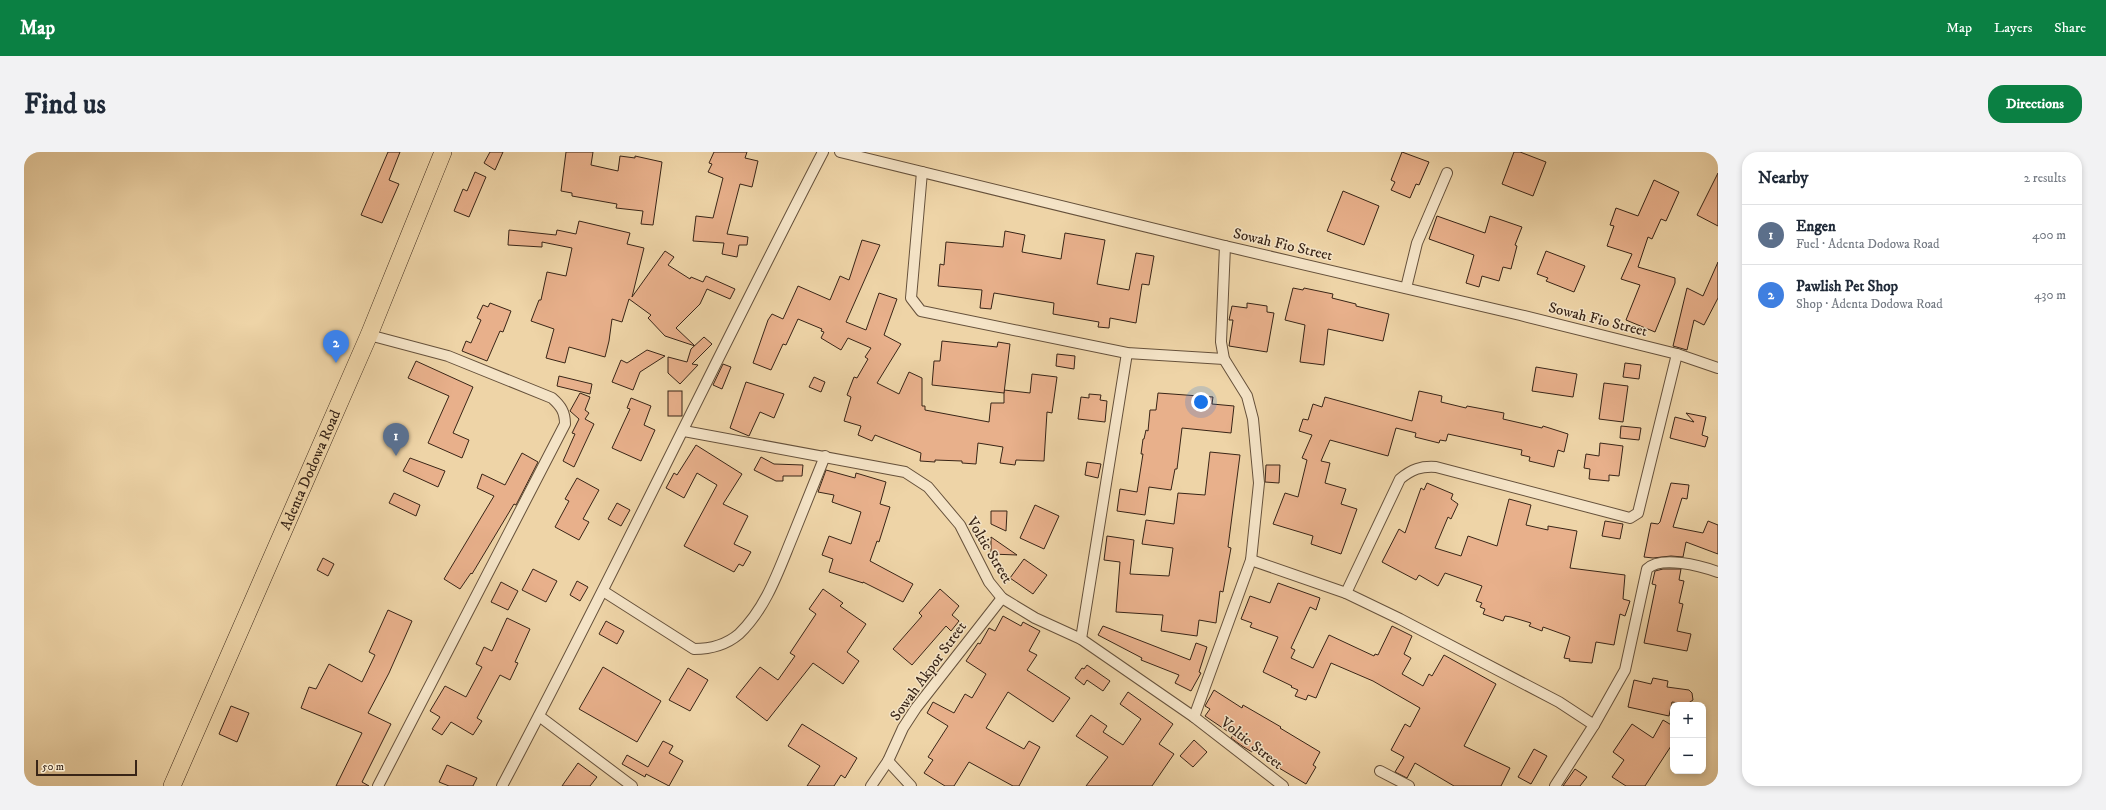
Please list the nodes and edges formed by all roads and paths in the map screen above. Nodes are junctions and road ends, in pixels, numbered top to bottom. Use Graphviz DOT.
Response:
graph roads {
  1 [pos="443,152"];
  2 [pos="823,152"];
  3 [pos="840,152"];
  4 [pos="922,172"];
  5 [pos="1447,174"];
  6 [pos="1225,246"];
  7 [pos="1406,288"];
  8 [pos="369,335"];
  9 [pos="1127,353"];
  10 [pos="1677,354"];
  11 [pos="1224,359"];
  12 [pos="1718,368"];
  13 [pos="684,431"];
  14 [pos="825,456"];
  15 [pos="1251,560"];
  16 [pos="1718,572"];
  17 [pos="603,591"];
  18 [pos="1346,593"];
  19 [pos="1002,598"];
  20 [pos="1081,639"];
  21 [pos="539,716"];
  22 [pos="1194,717"];
  23 [pos="1594,725"];
  24 [pos="888,761"];
  25 [pos="1380,772"];
  26 [pos="172,786"];
  27 [pos="378,786"];
  28 [pos="502,786"];
  29 [pos="632,786"];
  30 [pos="872,786"];
  31 [pos="911,786"];
  32 [pos="1283,786"];
  33 [pos="1409,786"];
  34 [pos="1555,786"];
  1 -- 8 [label="main road, Adenta Dodowa Road"];
  2 -- 13 [label="street"];
  3 -- 4 [label="street, Sowah Fio Street"];
  4 -- 6 [label="street, Sowah Fio Street"];
  4 -- 9 [label="street"];
  5 -- 7 [label="street"];
  6 -- 7 [label="street, Sowah Fio Street"];
  6 -- 11 [label="street"];
  7 -- 10 [label="street, Sowah Fio Street"];
  8 -- 26 [label="main road, Adenta Dodowa Road"];
  8 -- 27 [label="street"];
  9 -- 11 [label="street"];
  9 -- 20 [label="street"];
  10 -- 12 [label="street, Sowah Fio Street"];
  10 -- 18 [label="street"];
  11 -- 15 [label="street"];
  13 -- 14 [label="street, Voltic Street"];
  13 -- 17 [label="street"];
  14 -- 17 [label="street"];
  14 -- 19 [label="street, Voltic Street"];
  15 -- 18 [label="street"];
  15 -- 22 [label="street"];
  16 -- 23 [label="street"];
  17 -- 21 [label="street"];
  18 -- 23 [label="street"];
  19 -- 20 [label="street, Voltic Street"];
  19 -- 24 [label="street, Sowah Akpor Street"];
  20 -- 22 [label="street, Voltic Street"];
  21 -- 28 [label="street"];
  21 -- 29 [label="street"];
  22 -- 32 [label="street, Voltic Street"];
  23 -- 34 [label="street"];
  24 -- 30 [label="street, Sowah Akpor Street"];
  24 -- 31 [label="street"];
  25 -- 33 [label="street"];
}
